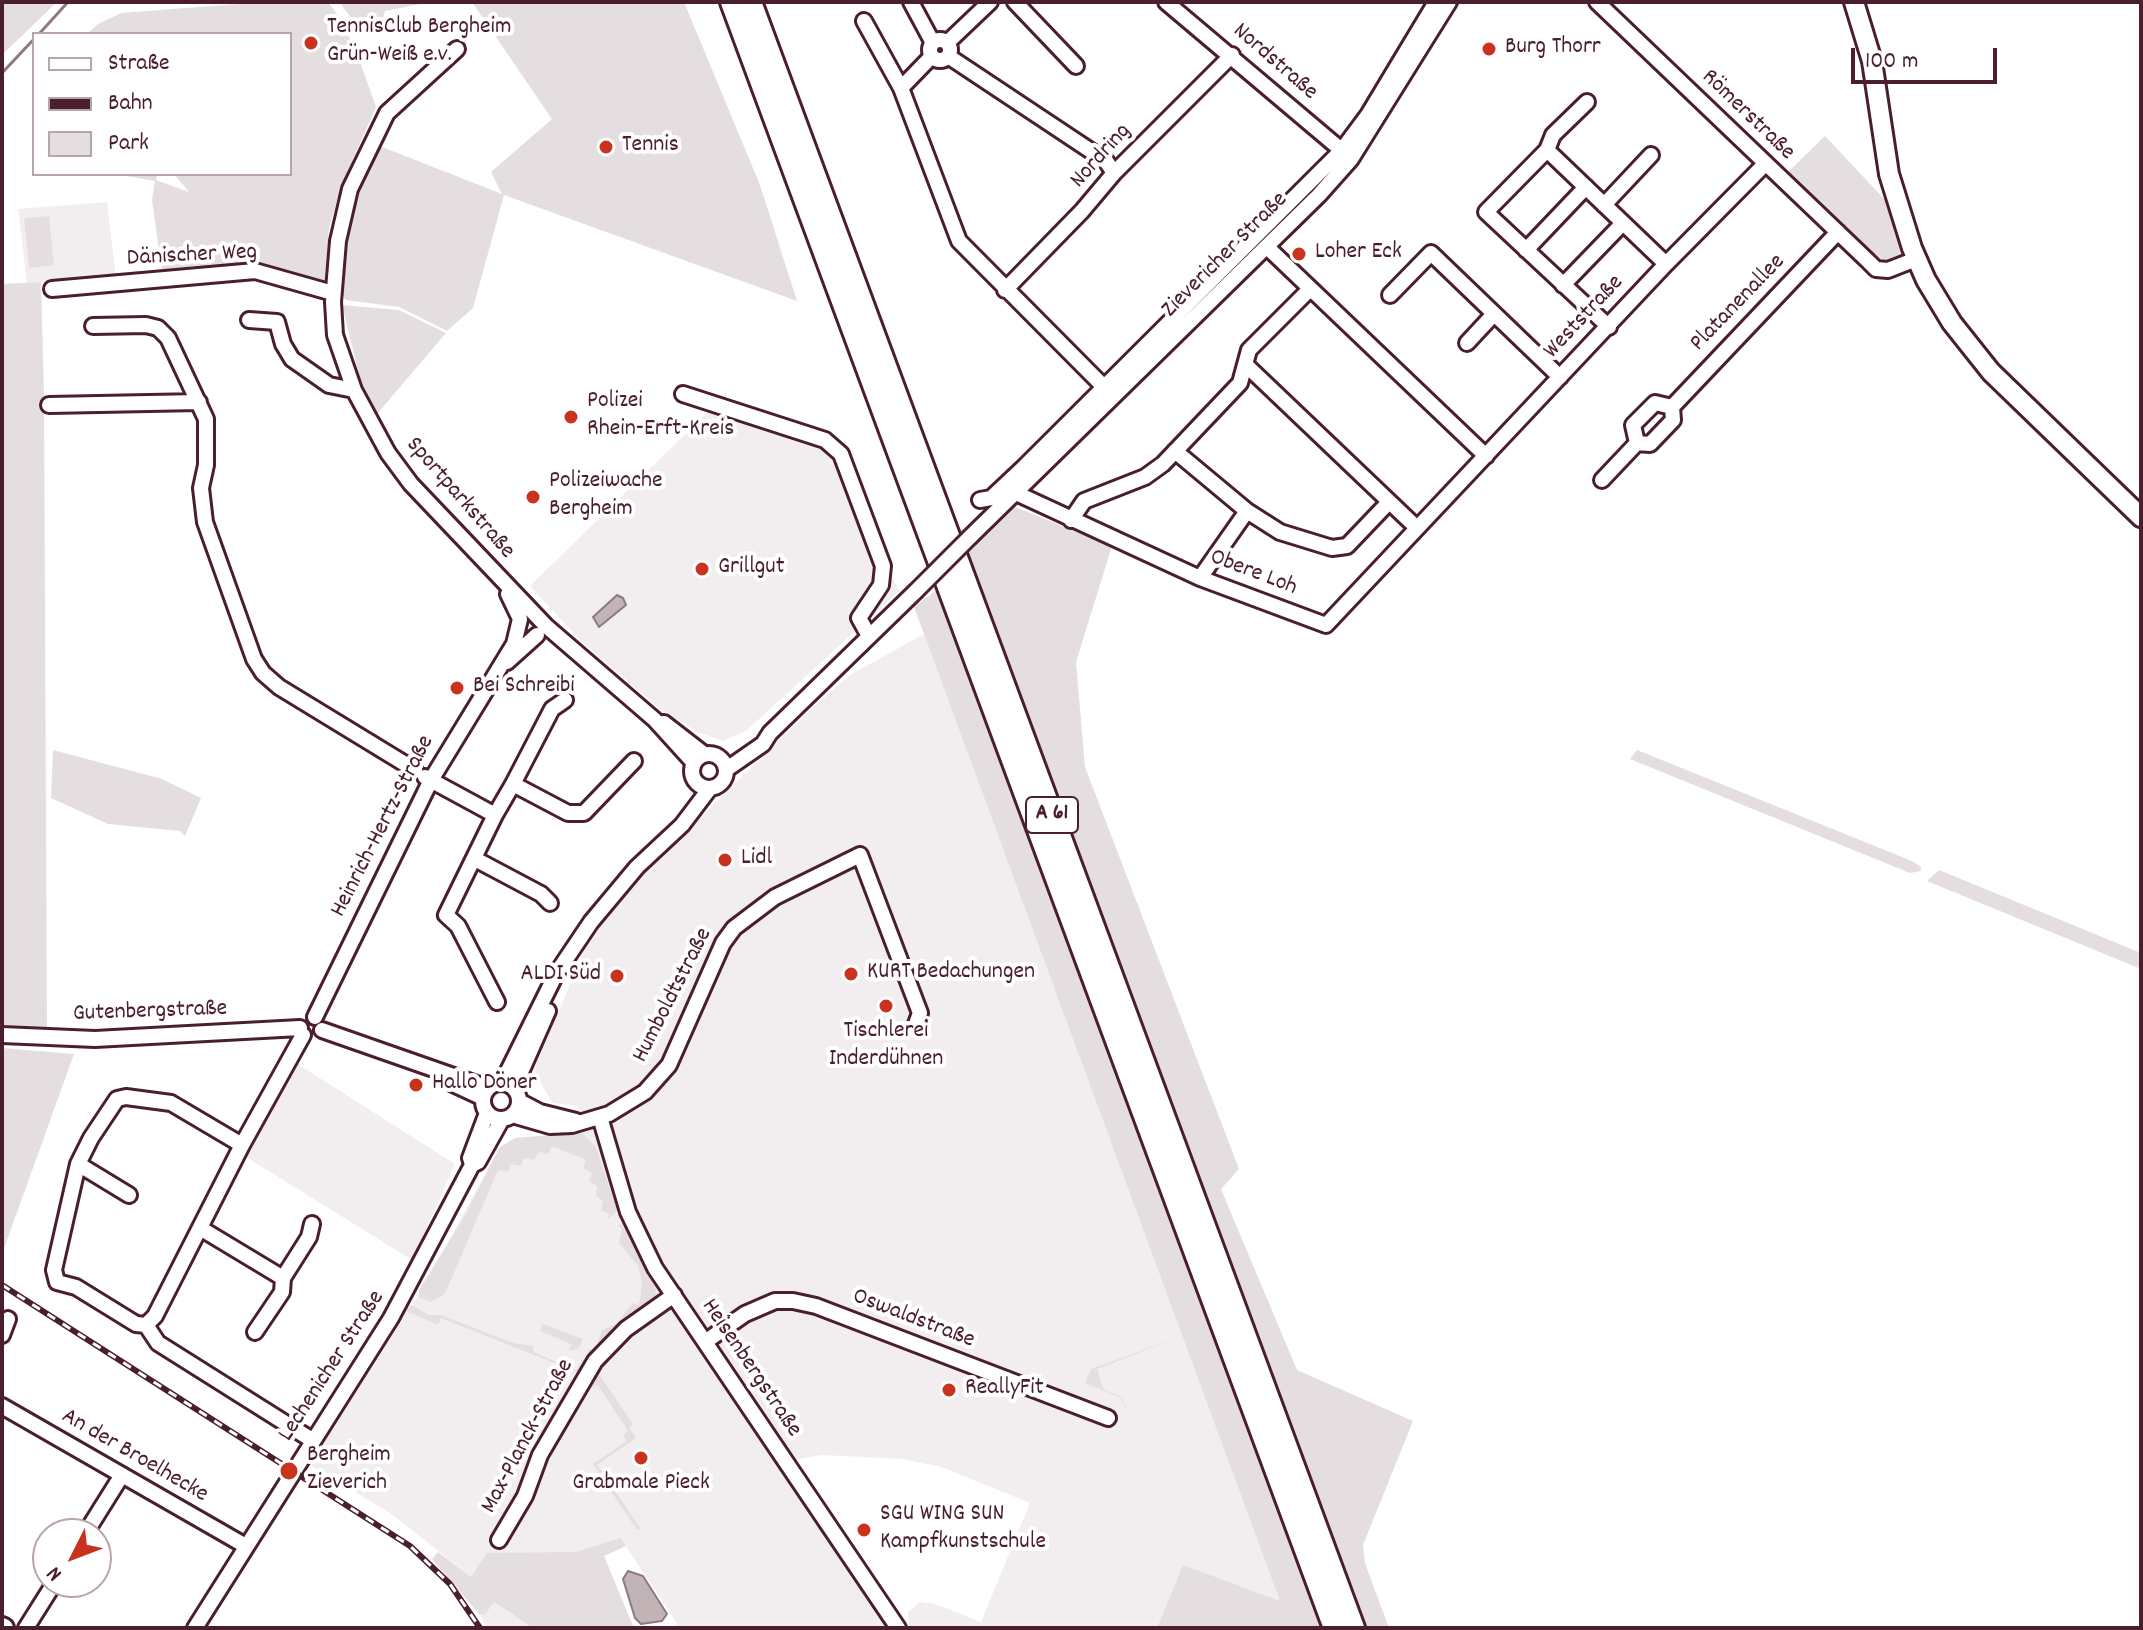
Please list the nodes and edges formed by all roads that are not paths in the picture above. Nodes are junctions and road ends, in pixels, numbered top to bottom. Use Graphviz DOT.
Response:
graph roads {
  1 [pos="731,2"];
  2 [pos="751,2"];
  3 [pos="911,2"];
  4 [pos="990,2"];
  5 [pos="1015,2"];
  6 [pos="1166,2"];
  7 [pos="1436,2"];
  8 [pos="1449,2"];
  9 [pos="1597,2"];
  10 [pos="1854,2"];
  11 [pos="864,21"];
  12 [pos="457,49"];
  13 [pos="940,49"];
  14 [pos="1232,55"];
  15 [pos="1076,66"];
  16 [pos="901,88"];
  17 [pos="1587,102"];
  18 [pos="1547,150"];
  19 [pos="1346,155"];
  20 [pos="1651,155"];
  21 [pos="1765,164"];
  22 [pos="1114,173"];
  23 [pos="1586,187"];
  24 [pos="1604,205"];
  25 [pos="1623,223"];
  26 [pos="1838,232"];
  27 [pos="1267,247"];
  28 [pos="1526,250"];
  29 [pos="1916,259"];
  30 [pos="1666,264"];
  31 [pos="1563,285"];
  32 [pos="52,289"];
  33 [pos="1310,289"];
  34 [pos="1005,290"];
  35 [pos="333,293"];
  36 [pos="1390,295"];
  37 [pos="1493,315"];
  38 [pos="249,320"];
  39 [pos="93,326"];
  40 [pos="1609,327"];
  41 [pos="1467,343"];
  42 [pos="1246,365"];
  43 [pos="1560,377"];
  44 [pos="1105,388"];
  45 [pos="354,390"];
  46 [pos="683,394"];
  47 [pos="199,402"];
  48 [pos="49,405"];
  49 [pos="1672,407"];
  50 [pos="1637,443"];
  51 [pos="1175,451"];
  52 [pos="1486,456"];
  53 [pos="1602,480"];
  54 [pos="1016,493"];
  55 [pos="980,500"];
  56 [pos="1389,502"];
  57 [pos="1440,505"];
  58 [pos="1247,511"];
  59 [pos="2141,517"];
  60 [pos="1071,520"];
  61 [pos="1417,528"];
  62 [pos="1200,578"];
  63 [pos="503,583"];
  64 [pos="537,635"];
  65 [pos="869,636"];
  66 [pos="503,664"];
  67 [pos="565,700"];
  68 [pos="770,733"];
  69 [pos="634,761"];
  70 [pos="702,763"];
  71 [pos="727,769"];
  72 [pos="422,775"];
  73 [pos="513,784"];
  74 [pos="710,788"];
  75 [pos="495,815"];
  76 [pos="663,840"];
  77 [pos="475,859"];
  78 [pos="550,903"];
  79 [pos="497,1002"];
  80 [pos="318,1024"];
  81 [pos="916,1024"];
  82 [pos="301,1031"];
  83 [pos="2,1035"];
  84 [pos="501,1091"];
  85 [pos="500,1116"];
  86 [pos="600,1117"];
  87 [pos="577,1121"];
  88 [pos="242,1145"];
  89 [pos="78,1164"];
  90 [pos="129,1195"];
  91 [pos="312,1224"];
  92 [pos="200,1228"];
  93 [pos="283,1278"];
  94 [pos="674,1295"];
  95 [pos="8,1319"];
  96 [pos="146,1325"];
  97 [pos="255,1332"];
  98 [pos="2,1335"];
  99 [pos="705,1342"];
  100 [pos="2,1406"];
  101 [pos="1108,1418"];
  102 [pos="312,1440"];
  103 [pos="122,1475"];
  104 [pos="95,1518"];
  105 [pos="513,1518"];
  106 [pos="518,1537"];
  107 [pos="499,1540"];
  108 [pos="244,1545"];
  109 [pos="45,1598"];
  110 [pos="26,1628"];
  111 [pos="195,1628"];
  112 [pos="898,1628"];
  113 [pos="1334,1628"];
  114 [pos="1354,1628"];
  1 -- 113 [label="highway, A 61"];
  2 -- 114 [label="highway, A 61"];
  3 -- 13 [label="street"];
  4 -- 13 [label="street"];
  5 -- 15 [label="street"];
  6 -- 14 [label="street, Nordstraße"];
  7 -- 19 [label="street, Zievericher Straße"];
  8 -- 19 [label="street, Zievericher Straße"];
  9 -- 21 [label="street, Römerstraße"];
  10 -- 29 [label="main road"];
  11 -- 16 [label="street"];
  12 -- 35 [label="street, Sportparkstraße"];
  13 -- 16 [label="street"];
  13 -- 22 [label="street"];
  14 -- 19 [label="street, Nordstraße"];
  14 -- 22 [label="street, Nordring"];
  16 -- 34 [label="street"];
  17 -- 18 [label="street"];
  18 -- 23 [label="street"];
  18 -- 28 [label="street"];
  19 -- 27 [label="street, Zievericher Straße"];
  19 -- 44 [label="street, Zievericher Straße"];
  20 -- 24 [label="street"];
  21 -- 26 [label="street, Römerstraße"];
  21 -- 30 [label="street, Weststraße"];
  22 -- 34 [label="street, Nordring"];
  23 -- 24 [label="street"];
  23 -- 28 [label="street"];
  24 -- 25 [label="street"];
  25 -- 30 [label="street"];
  25 -- 31 [label="street"];
  26 -- 29 [label="street, Römerstraße"];
  26 -- 49 [label="street, Platanenallee"];
  27 -- 33 [label="street"];
  27 -- 54 [label="street, Zievericher Straße"];
  28 -- 31 [label="street"];
  29 -- 59 [label="main road"];
  30 -- 40 [label="street, Weststraße"];
  31 -- 40 [label="street"];
  32 -- 35 [label="street, Dänischer Weg"];
  33 -- 42 [label="street"];
  33 -- 52 [label="street"];
  34 -- 44 [label="street"];
  35 -- 45 [label="street, Sportparkstraße"];
  36 -- 37 [label="street"];
  37 -- 41 [label="street"];
  37 -- 43 [label="street"];
  38 -- 45 [label="street"];
  39 -- 47 [label="street"];
  40 -- 43 [label="street, Weststraße"];
  42 -- 51 [label="street"];
  42 -- 56 [label="street"];
  43 -- 52 [label="street, Weststraße"];
  44 -- 55 [label="street, Zievericher Straße"];
  45 -- 63 [label="street, Sportparkstraße"];
  46 -- 65 [label="street"];
  47 -- 48 [label="street"];
  47 -- 72 [label="street"];
  49 -- 50 [label="street, Platanenallee"];
  49 -- 50 [label="street, Platanenallee"];
  50 -- 53 [label="street, Platanenallee"];
  51 -- 58 [label="street"];
  51 -- 60 [label="street"];
  52 -- 57 [label="street, Weststraße"];
  54 -- 60 [label="street, Obere Loh"];
  54 -- 65 [label="street, Zievericher Straße, bridge"];
  56 -- 58 [label="street"];
  56 -- 61 [label="street"];
  57 -- 61 [label="street, Obere Loh"];
  58 -- 62 [label="street"];
  60 -- 62 [label="street, Obere Loh"];
  61 -- 62 [label="street, Obere Loh"];
  63 -- 66 [label="street, Heinrich-Hertz-Straße"];
  63 -- 70 [label="street, Sportparkstraße"];
  64 -- 66 [label="street, Heinrich-Hertz-Straße"];
  65 -- 68 [label="street, Zievericher Straße"];
  66 -- 72 [label="street, Heinrich-Hertz-Straße"];
  67 -- 73 [label="street"];
  68 -- 70 [label="street"];
  68 -- 71 [label="street"];
  69 -- 73 [label="street"];
  70 -- 71 [label="street"];
  70 -- 74 [label="street"];
  70 -- 76 [label="street"];
  71 -- 74 [label="street"];
  72 -- 75 [label="street"];
  72 -- 80 [label="street, Heinrich-Hertz-Straße"];
  73 -- 75 [label="street"];
  74 -- 76 [label="street"];
  75 -- 77 [label="street"];
  76 -- 84 [label="street"];
  77 -- 78 [label="street"];
  77 -- 79 [label="street"];
  80 -- 82 [label="street"];
  80 -- 84 [label="street"];
  81 -- 86 [label="street, Humboldtstraße"];
  82 -- 83 [label="street, Gutenbergstraße"];
  82 -- 88 [label="street"];
  84 -- 85 [label="street, Lechenicher Straße"];
  84 -- 85 [label="street"];
  84 -- 87 [label="street, Humboldtstraße"];
  85 -- 87 [label="street, Humboldtstraße"];
  85 -- 102 [label="street, Lechenicher Straße"];
  86 -- 87 [label="street, Humboldtstraße"];
  86 -- 94 [label="street, Heisenbergstraße"];
  88 -- 89 [label="street"];
  88 -- 92 [label="street"];
  89 -- 90 [label="street"];
  89 -- 96 [label="street"];
  91 -- 93 [label="street"];
  92 -- 93 [label="street"];
  92 -- 96 [label="street"];
  93 -- 97 [label="street"];
  94 -- 99 [label="street, Heisenbergstraße"];
  94 -- 105 [label="street, Max-Planck-Straße"];
  95 -- 98 [label="street"];
  96 -- 102 [label="street"];
  99 -- 101 [label="street, Oswaldstraße"];
  99 -- 112 [label="street, Heisenbergstraße"];
  100 -- 103 [label="street, An der Broelhecke"];
  102 -- 108 [label="street, Lechenicher Straße"];
  103 -- 104 [label="street"];
  103 -- 108 [label="street, An der Broelhecke"];
  105 -- 106 [label="street"];
  105 -- 107 [label="street, Max-Planck-Straße"];
  108 -- 111 [label="street, Lechenicher Straße"];
  109 -- 110 [label="street"];
}
